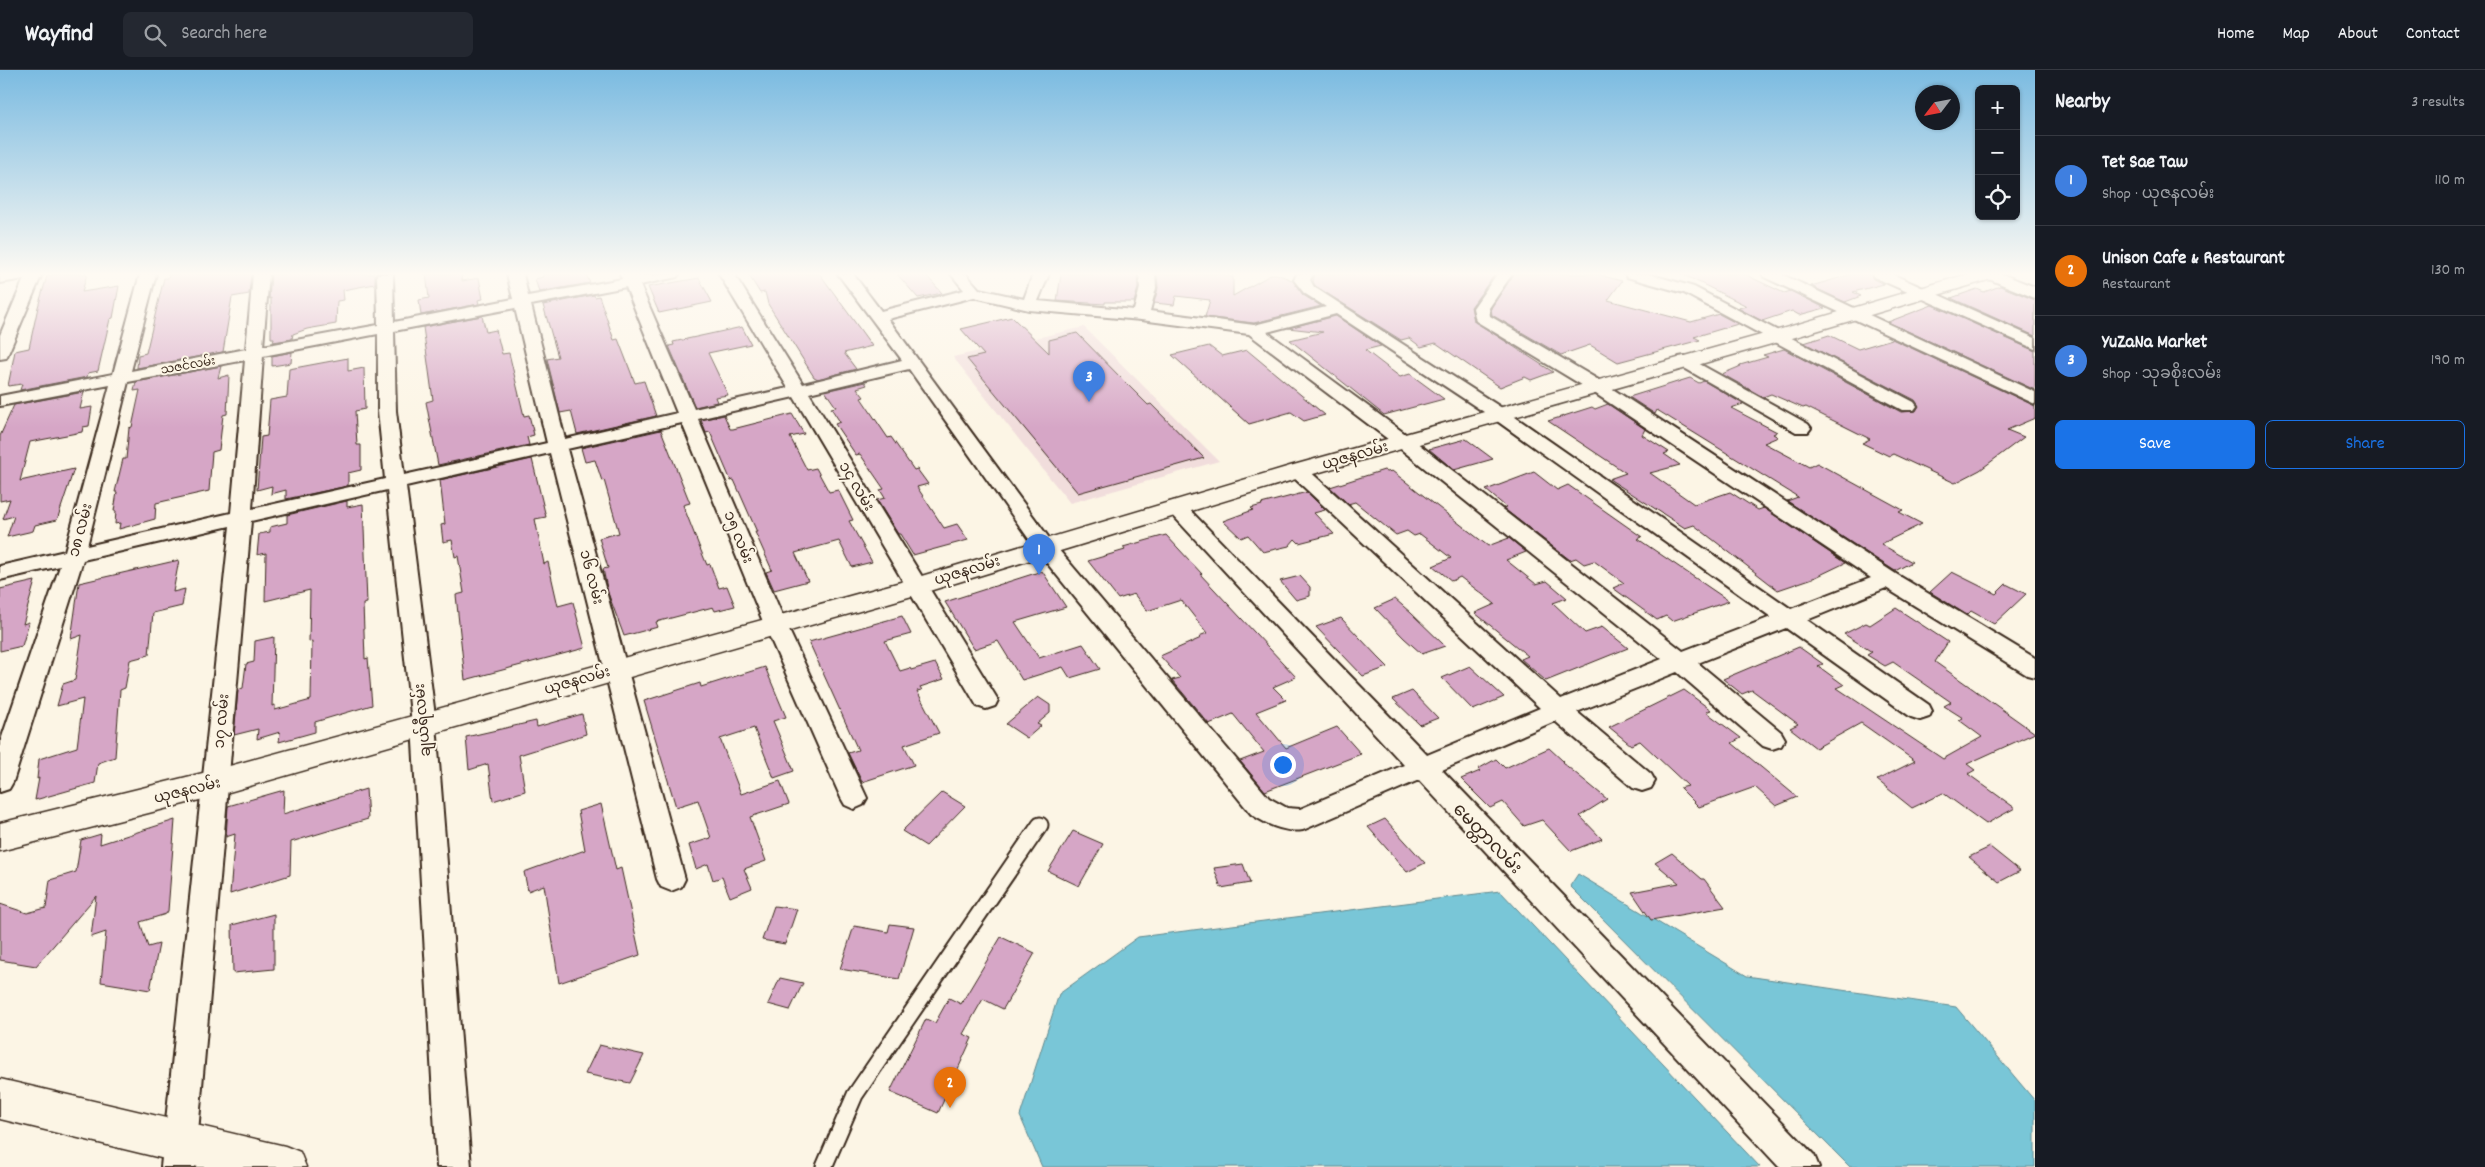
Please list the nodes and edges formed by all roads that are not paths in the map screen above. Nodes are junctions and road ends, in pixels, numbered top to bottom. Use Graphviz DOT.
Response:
graph roads {
  1 [pos="12,325"];
  2 [pos="134,325"];
  3 [pos="255,325"];
  4 [pos="397,325"];
  5 [pos="527,325"];
  6 [pos="650,325"];
  7 [pos="758,325"];
  8 [pos="883,325"];
  9 [pos="1217,325"];
  10 [pos="1274,325"];
  11 [pos="1365,325"];
  12 [pos="1494,325"];
  13 [pos="1753,325"];
  14 [pos="1815,325"];
  15 [pos="1876,325"];
  16 [pos="1994,325"];
  17 [pos="387,327"];
  18 [pos="1254,330"];
  19 [pos="1775,337"];
  20 [pos="2035,344"];
  21 [pos="253,353"];
  22 [pos="0,354"];
  23 [pos="1685,362"];
  24 [pos="913,363"];
  25 [pos="120,377"];
  26 [pos="1596,386"];
  27 [pos="799,391"];
  28 [pos="2035,399"];
  29 [pos="0,401"];
  30 [pos="1908,406"];
  31 [pos="1499,414"];
  32 [pos="689,416"];
  33 [pos="1802,428"];
  34 [pos="1404,442"];
  35 [pos="557,446"];
  36 [pos="1298,471"];
  37 [pos="396,481"];
  38 [pos="1176,507"];
  39 [pos="241,516"];
  40 [pos="1045,547"];
  41 [pos="74,555"];
  42 [pos="0,572"];
  43 [pos="1888,579"];
  44 [pos="917,586"];
  45 [pos="1788,618"];
  46 [pos="775,624"];
  47 [pos="1681,662"];
  48 [pos="2035,669"];
  49 [pos="616,670"];
  50 [pos="986,700"];
  51 [pos="1558,710"];
  52 [pos="1920,711"];
  53 [pos="424,724"];
  54 [pos="1772,739"];
  55 [pos="1420,767"];
  56 [pos="1642,781"];
  57 [pos="0,782"];
  58 [pos="215,783"];
  59 [pos="854,798"];
  60 [pos="1040,825"];
  61 [pos="0,837"];
  62 [pos="671,879"];
  63 [pos="0,1100"];
  64 [pos="180,1155"];
  65 [pos="285,1167"];
  66 [pos="454,1167"];
  67 [pos="824,1167"];
  68 [pos="1802,1167"];
  1 -- 22 [label="street"];
  2 -- 25 [label="street, ၁၈ လမ်း"];
  3 -- 21 [label="street, ၁၇ လမ်း"];
  4 -- 17 [label="street, သဇင်လမ်း"];
  5 -- 35 [label="street, ၁၆ လမ်း"];
  6 -- 32 [label="street, ၁၅ လမ်း"];
  7 -- 27 [label="street, ၁၄ လမ်း"];
  8 -- 24 [label="street"];
  9 -- 18 [label="street"];
  10 -- 18 [label="street"];
  11 -- 31 [label="street"];
  12 -- 26 [label="street"];
  13 -- 19 [label="street"];
  14 -- 19 [label="street, ယုဇနလမ်း"];
  15 -- 28 [label="street"];
  16 -- 20 [label="street"];
  17 -- 21 [label="street, သဇင်လမ်း"];
  17 -- 37 [label="street, ချယ်ရီလမ်း"];
  18 -- 34 [label="street"];
  19 -- 23 [label="street, ယုဇနလမ်း"];
  19 -- 30 [label="street"];
  21 -- 25 [label="street, သဇင်လမ်း"];
  21 -- 39 [label="street, ၁၇ လမ်း"];
  23 -- 26 [label="street, ယုဇနလမ်း"];
  23 -- 33 [label="street"];
  24 -- 27 [label="street"];
  24 -- 40 [label="street"];
  25 -- 29 [label="street, သဇင်လမ်း"];
  25 -- 41 [label="street, ၁၈ လမ်း"];
  26 -- 31 [label="street, ယုဇနလမ်း"];
  26 -- 43 [label="street"];
  27 -- 32 [label="street"];
  27 -- 44 [label="street, ၁၄ လမ်း"];
  31 -- 34 [label="street, ယုဇနလမ်း"];
  31 -- 45 [label="street"];
  32 -- 35 [label="street"];
  32 -- 46 [label="street, ၁၅ လမ်း"];
  34 -- 36 [label="street, ယုဇနလမ်း"];
  34 -- 47 [label="street"];
  35 -- 37 [label="street"];
  35 -- 49 [label="street, ၁၆ လမ်း"];
  36 -- 38 [label="street, ယုဇနလမ်း"];
  36 -- 51 [label="street"];
  37 -- 39 [label="street"];
  37 -- 53 [label="street, ချယ်ရီလမ်း"];
  38 -- 40 [label="street, ယုဇနလမ်း"];
  38 -- 55 [label="street, မေတ္တာလမ်း"];
  39 -- 41 [label="street"];
  39 -- 58 [label="street, ၁၇ လမ်း"];
  40 -- 44 [label="street, ယုဇနလမ်း"];
  40 -- 55 [label="street"];
  41 -- 42 [label="street"];
  41 -- 57 [label="street, ၁၈ လမ်း"];
  43 -- 45 [label="street"];
  43 -- 48 [label="street"];
  44 -- 46 [label="street, ယုဇနလမ်း"];
  44 -- 50 [label="street, ၁၄ လမ်း"];
  45 -- 47 [label="street"];
  45 -- 52 [label="street"];
  46 -- 49 [label="street, ယုဇနလမ်း"];
  46 -- 59 [label="street, ၁၅ လမ်း"];
  47 -- 51 [label="street"];
  47 -- 54 [label="street"];
  49 -- 53 [label="street, ယုဇနလမ်း"];
  49 -- 62 [label="street, ၁၆ လမ်း"];
  51 -- 55 [label="street"];
  51 -- 56 [label="street"];
  53 -- 58 [label="street, ယုဇနလမ်း"];
  53 -- 66 [label="street, ချယ်ရီလမ်း"];
  55 -- 68 [label="street, မေတ္တာလမ်း"];
  58 -- 61 [label="street, ယုဇနလမ်း"];
  58 -- 64 [label="street, ၁၇ လမ်း"];
  60 -- 67 [label="lane"];
  63 -- 64 [label="street"];
  64 -- 65 [label="street"];
}
